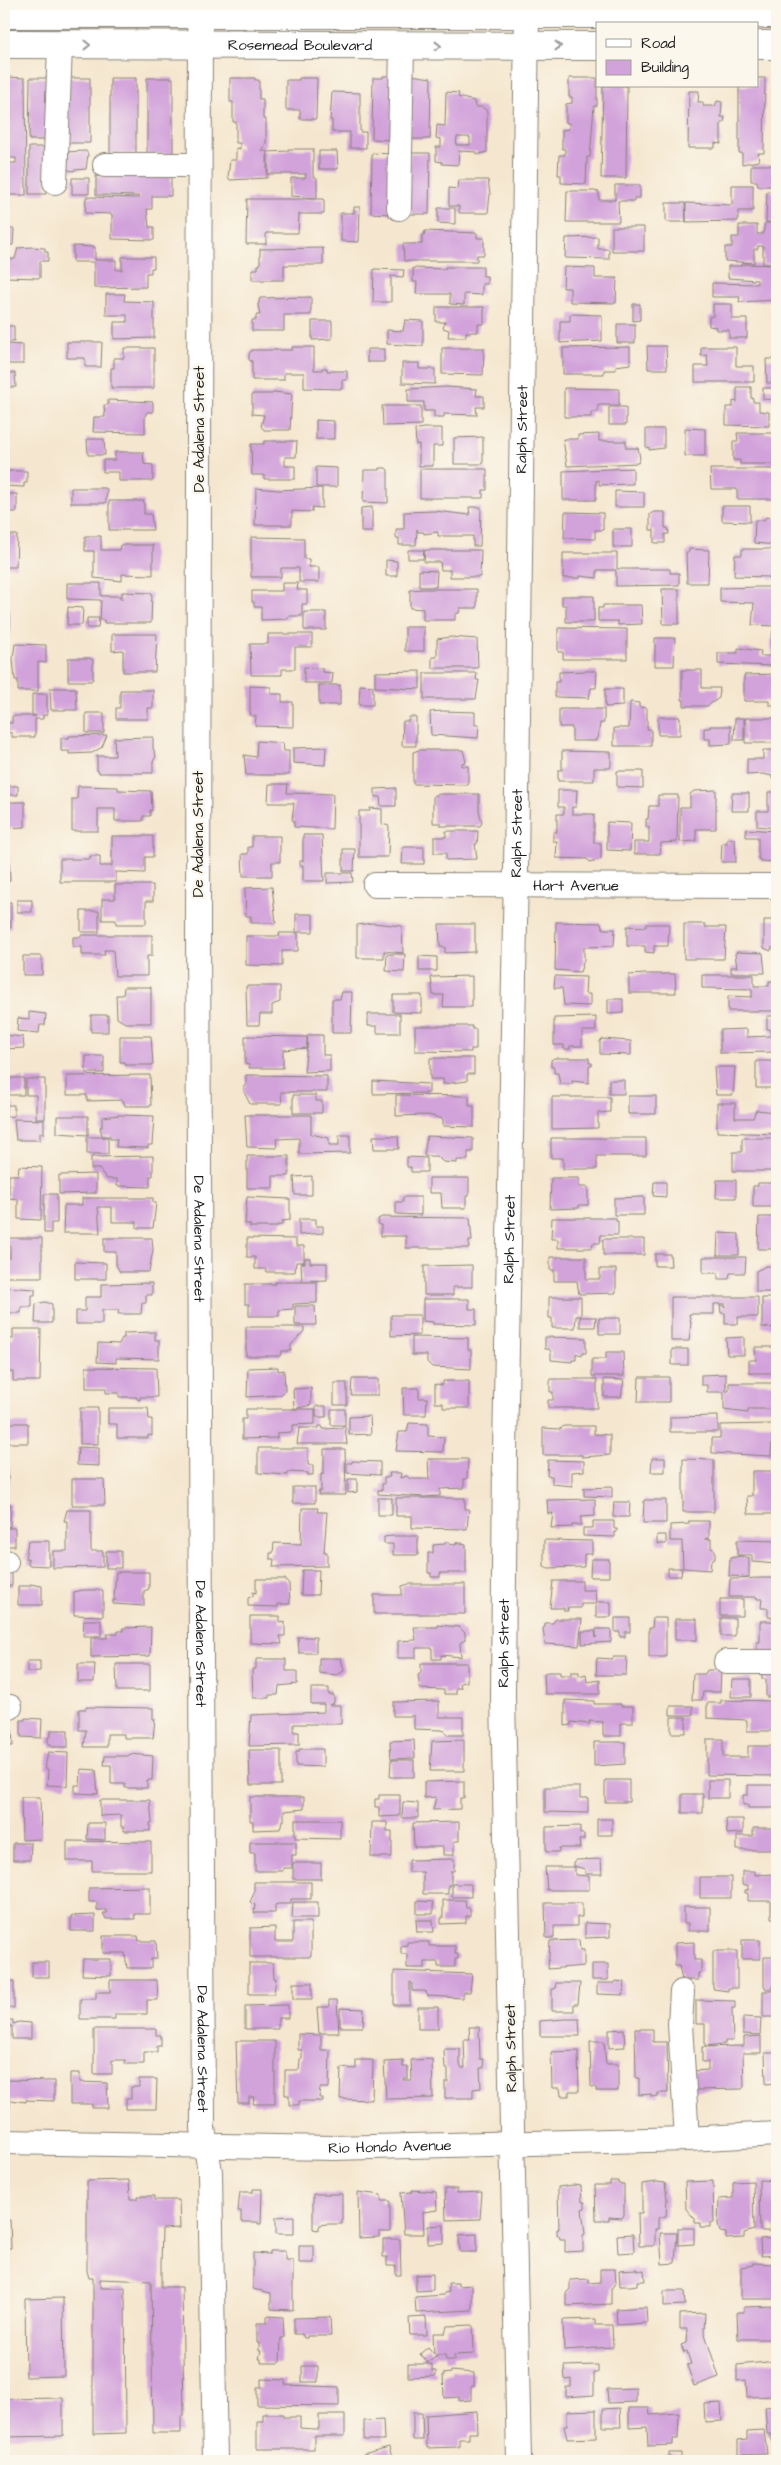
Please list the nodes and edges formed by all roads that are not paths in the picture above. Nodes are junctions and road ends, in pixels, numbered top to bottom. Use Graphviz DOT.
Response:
graph roads {
  1 [pos="159,9"];
  2 [pos="259,10"];
  3 [pos="312,10"];
  4 [pos="492,10"];
  5 [pos="4,14"];
  6 [pos="739,14"];
  7 [pos="777,14"];
  8 [pos="200,15"];
  9 [pos="527,16"];
  10 [pos="4,44"];
  11 [pos="60,44"];
  12 [pos="402,45"];
  13 [pos="758,45"];
  14 [pos="777,45"];
  15 [pos="200,46"];
  16 [pos="492,46"];
  17 [pos="527,46"];
  18 [pos="596,46"];
  19 [pos="105,165"];
  20 [pos="199,165"];
  21 [pos="55,182"];
  22 [pos="399,208"];
  23 [pos="375,885"];
  24 [pos="515,885"];
  25 [pos="777,886"];
  26 [pos="726,1662"];
  27 [pos="777,1662"];
  28 [pos="682,1992"];
  29 [pos="777,2134"];
  30 [pos="687,2139"];
  31 [pos="4,2142"];
  32 [pos="514,2143"];
  33 [pos="206,2146"];
  34 [pos="215,2461"];
  35 [pos="519,2461"];
  1 -- 5 [label="main road, Rosemead Boulevard"];
  1 -- 8 [label="main road, Rosemead Boulevard"];
  2 -- 3 [label="main road, Rosemead Boulevard"];
  2 -- 8 [label="main road, Rosemead Boulevard"];
  3 -- 4 [label="main road, Rosemead Boulevard"];
  4 -- 9 [label="main road, Rosemead Boulevard"];
  4 -- 16 [label="street"];
  6 -- 7 [label="main road, Rosemead Boulevard"];
  6 -- 9 [label="main road, Rosemead Boulevard"];
  8 -- 15 [label="street, De Adalena Street"];
  9 -- 17 [label="street, Ralph Street"];
  10 -- 11 [label="main road, Rosemead Boulevard"];
  11 -- 15 [label="main road, Rosemead Boulevard, one-way"];
  11 -- 21 [label="street"];
  12 -- 15 [label="main road, Rosemead Boulevard"];
  12 -- 16 [label="main road, Rosemead Boulevard, one-way"];
  12 -- 22 [label="street"];
  13 -- 14 [label="main road"];
  15 -- 20 [label="street, De Adalena Street"];
  16 -- 17 [label="main road, Rosemead Boulevard"];
  17 -- 18 [label="main road, Rosemead Boulevard, one-way"];
  17 -- 24 [label="street, Ralph Street"];
  19 -- 20 [label="street"];
  20 -- 33 [label="street, De Adalena Street"];
  23 -- 24 [label="street, Hart Avenue"];
  24 -- 25 [label="street, Hart Avenue"];
  24 -- 32 [label="street, Ralph Street"];
  26 -- 27 [label="street"];
  28 -- 30 [label="street"];
  29 -- 30 [label="street, Rio Hondo Avenue"];
  30 -- 32 [label="street, Rio Hondo Avenue"];
  31 -- 33 [label="street, Rio Hondo Avenue"];
  32 -- 33 [label="street, Rio Hondo Avenue"];
  32 -- 35 [label="street, Ralph Street"];
  33 -- 34 [label="street, De Adalena Street"];
}
